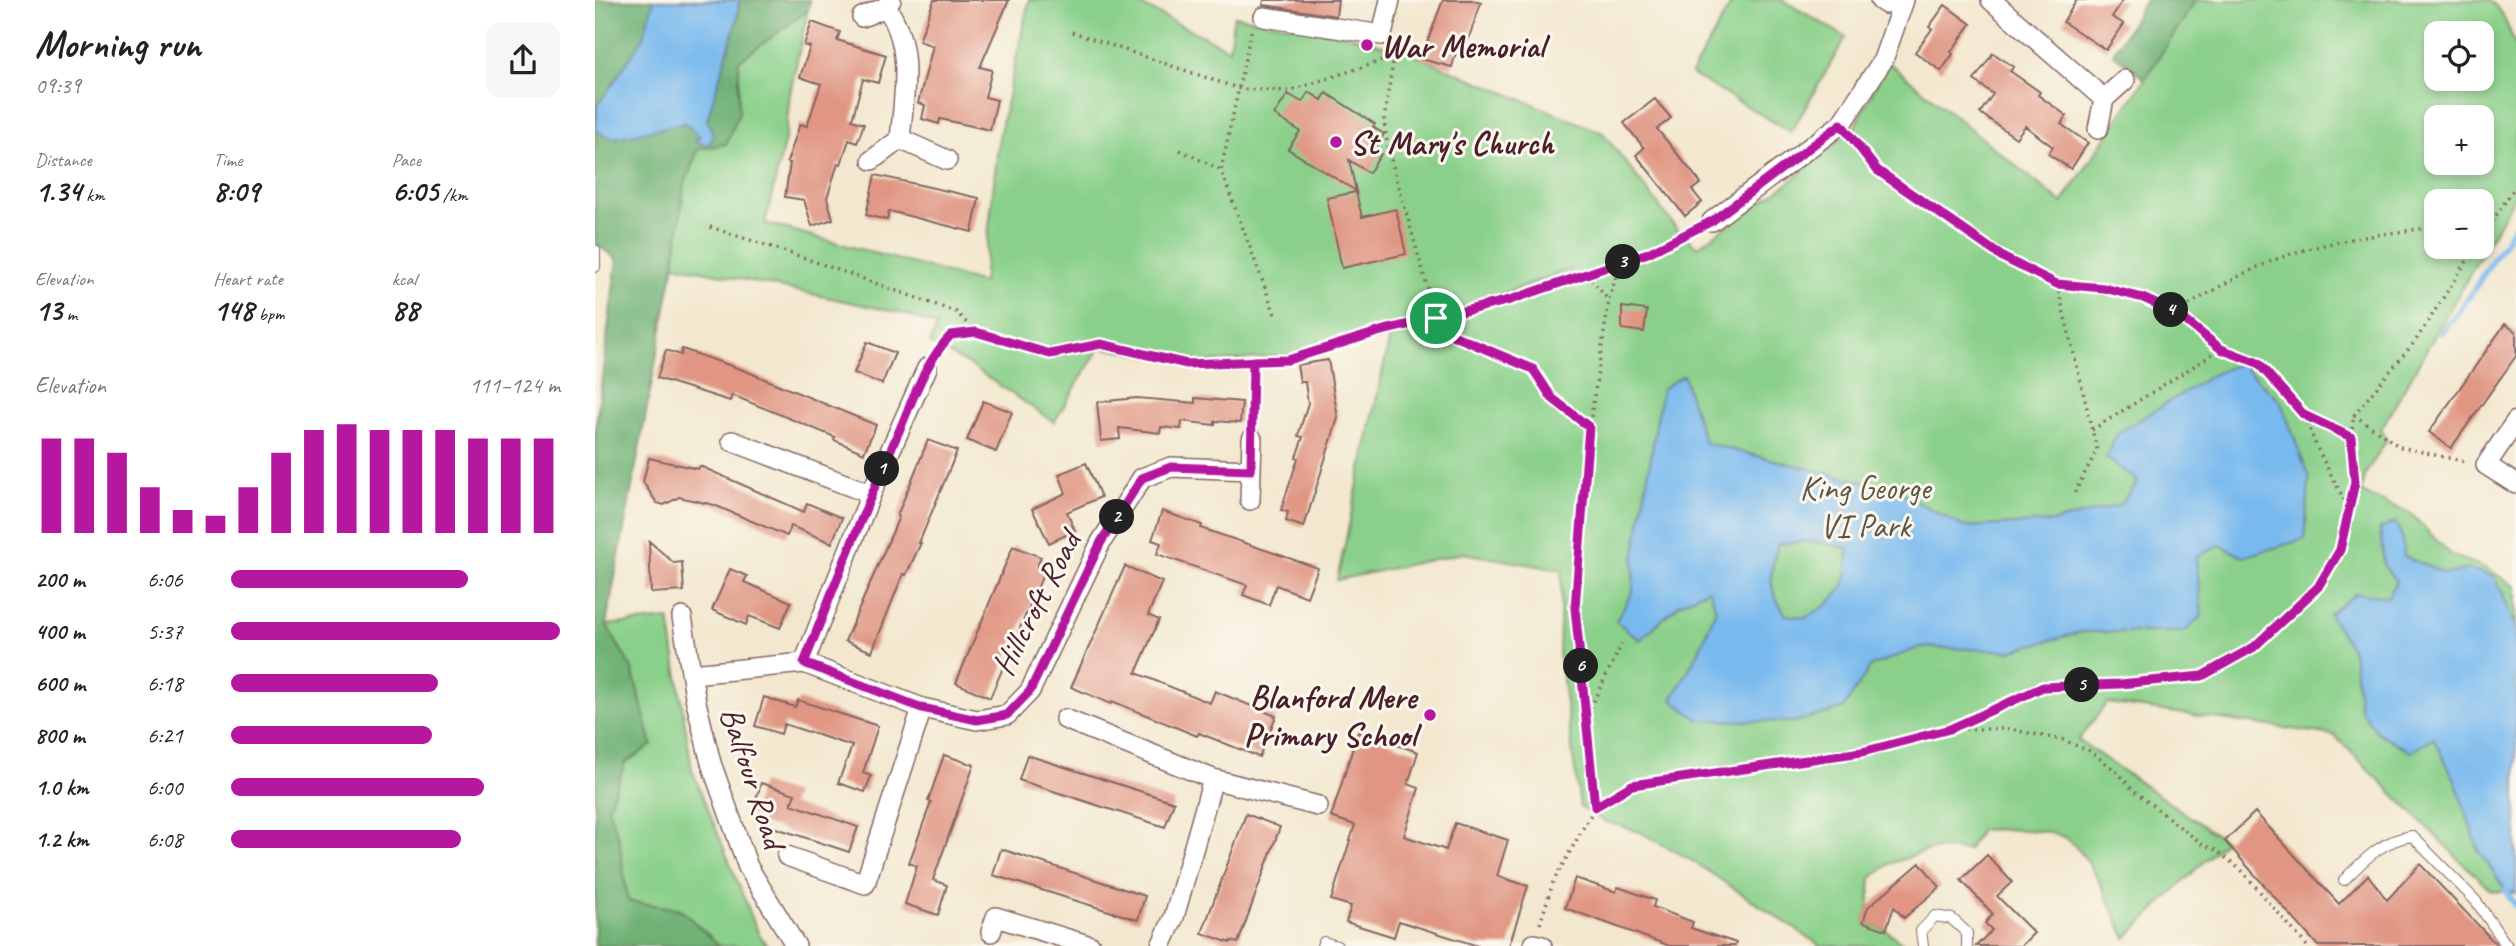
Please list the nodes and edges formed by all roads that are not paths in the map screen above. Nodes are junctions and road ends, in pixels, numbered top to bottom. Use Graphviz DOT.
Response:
graph roads {
  1 [pos="1390,0"];
  2 [pos="1880,0"];
  3 [pos="1894,0"];
  4 [pos="1904,0"];
  5 [pos="1991,0"];
  6 [pos="888,4"];
  7 [pos="862,17"];
  8 [pos="1257,24"];
  9 [pos="2125,80"];
  10 [pos="2104,99"];
  11 [pos="2098,129"];
  12 [pos="900,139"];
  13 [pos="872,160"];
  14 [pos="947,160"];
  15 [pos="1712,221"];
  16 [pos="595,250"];
  17 [pos="595,267"];
  18 [pos="927,368"];
  19 [pos="2516,421"];
  20 [pos="1252,439"];
  21 [pos="732,441"];
  22 [pos="1251,470"];
  23 [pos="2516,484"];
  24 [pos="871,494"];
  25 [pos="1250,500"];
  26 [pos="682,617"];
  27 [pos="804,663"];
  28 [pos="692,674"];
  29 [pos="922,708"];
  30 [pos="1065,719"];
  31 [pos="1213,779"];
  32 [pos="1318,806"];
  33 [pos="787,856"];
  34 [pos="2344,880"];
  35 [pos="991,932"];
  36 [pos="796,946"];
  37 [pos="1091,946"];
  38 [pos="1161,946"];
  39 [pos="1322,946"];
  40 [pos="1337,946"];
  41 [pos="1923,946"];
  42 [pos="1967,946"];
  43 [pos="2507,946"];
  1 -- 8 [label="street"];
  2 -- 3 [label="street"];
  4 -- 15 [label="street"];
  5 -- 10 [label="street"];
  6 -- 7 [label="street"];
  6 -- 12 [label="street"];
  9 -- 10 [label="street"];
  10 -- 11 [label="street"];
  12 -- 13 [label="street"];
  12 -- 14 [label="street"];
  16 -- 17 [label="lane"];
  18 -- 24 [label="street"];
  19 -- 23 [label="street"];
  20 -- 22 [label="street"];
  21 -- 24 [label="street"];
  22 -- 25 [label="street"];
  22 -- 29 [label="street, Hillcroft Road"];
  24 -- 27 [label="street"];
  26 -- 28 [label="street, Balfour Road"];
  27 -- 28 [label="street, Hillcroft Road"];
  27 -- 29 [label="street, Hillcroft Road"];
  28 -- 36 [label="street, Balfour Road"];
  29 -- 33 [label="street"];
  30 -- 31 [label="street"];
  31 -- 32 [label="street"];
  31 -- 38 [label="street"];
  34 -- 43 [label="lane"];
  35 -- 37 [label="street"];
  39 -- 40 [label="lane"];
  41 -- 42 [label="lane"];
}
